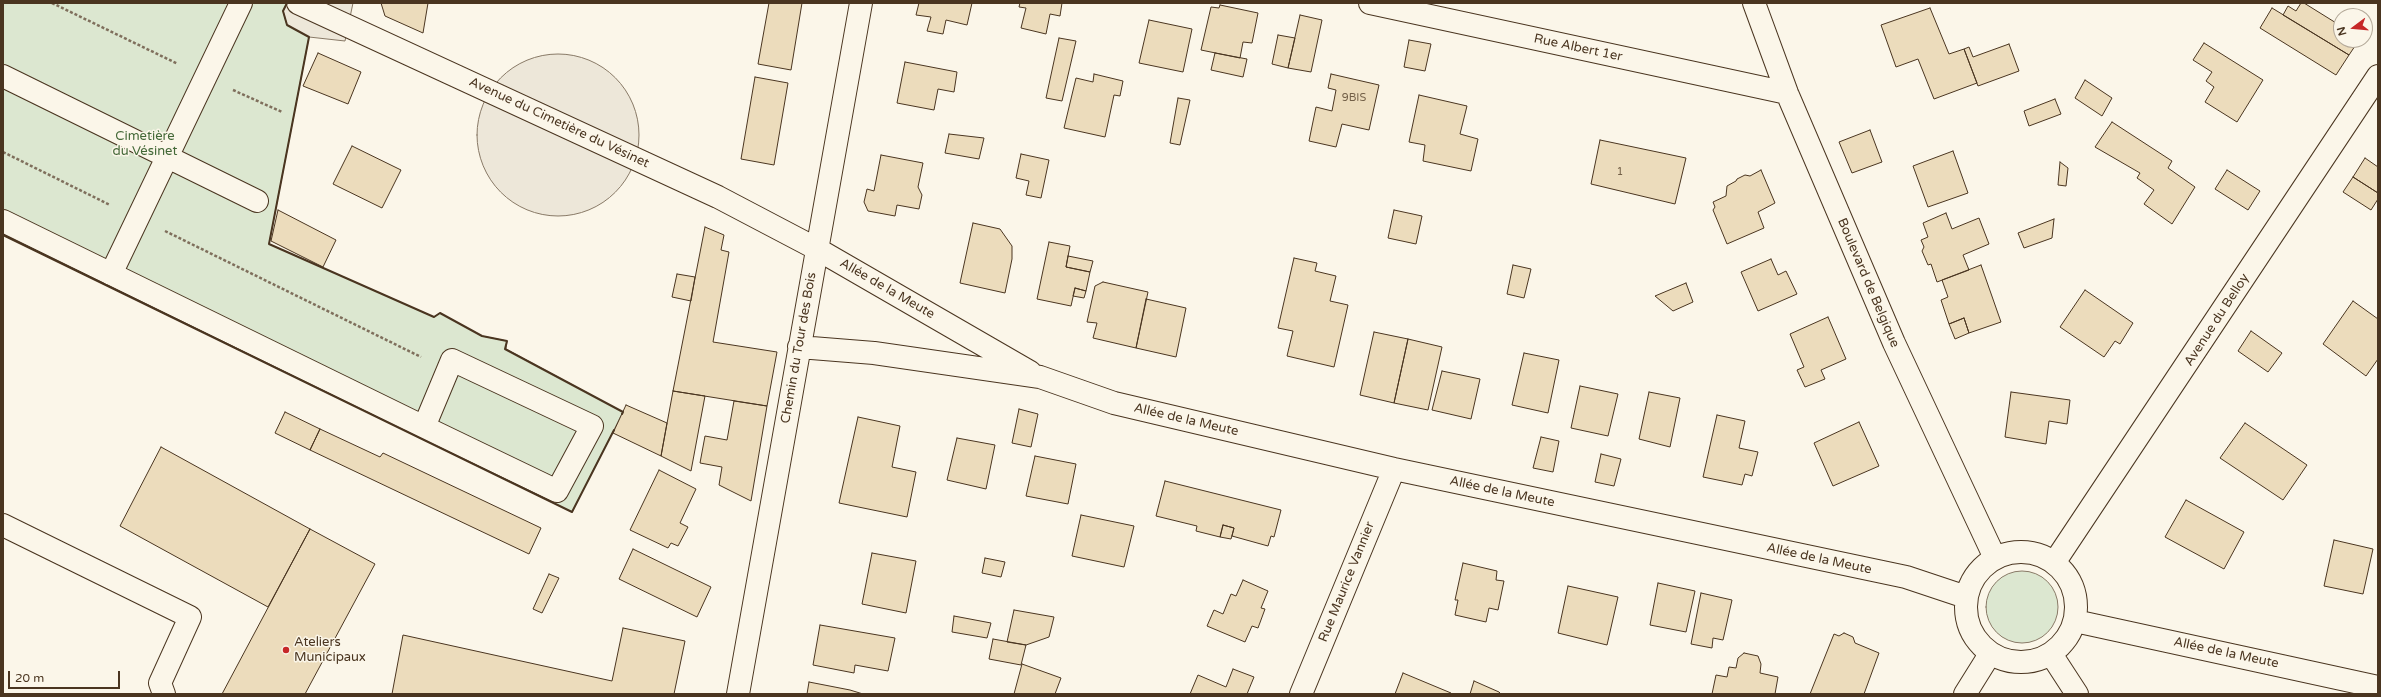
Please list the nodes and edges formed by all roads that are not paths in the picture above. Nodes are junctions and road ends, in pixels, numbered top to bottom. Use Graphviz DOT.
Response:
graph roads {
  1 [pos="241,3"];
  2 [pos="298,3"];
  3 [pos="861,3"];
  4 [pos="1370,3"];
  5 [pos="1754,3"];
  6 [pos="3,76"];
  7 [pos="2378,76"];
  8 [pos="1786,93"];
  9 [pos="168,157"];
  10 [pos="257,201"];
  11 [pos="3,222"];
  12 [pos="817,249"];
  13 [pos="110,274"];
  14 [pos="799,347"];
  15 [pos="1040,377"];
  16 [pos="424,427"];
  17 [pos="1394,469"];
  18 [pos="3,525"];
  19 [pos="1995,558"];
  20 [pos="2054,563"];
  21 [pos="1966,597"];
  22 [pos="2075,620"];
  23 [pos="1990,654"];
  24 [pos="2051,654"];
  25 [pos="2378,687"];
  26 [pos="164,694"];
  27 [pos="738,694"];
  28 [pos="1301,694"];
  29 [pos="1964,694"];
  30 [pos="2078,694"];
  1 -- 9 [label="street"];
  2 -- 12 [label="street, Avenue du Cimetière du Vésinet"];
  3 -- 12 [label="street, Chemin du Tour des Bois"];
  4 -- 8 [label="street, Rue Albert 1er"];
  5 -- 8 [label="street, Boulevard de Belgique"];
  6 -- 9 [label="street"];
  7 -- 20 [label="street, Avenue du Belloy"];
  8 -- 19 [label="street, Boulevard de Belgique"];
  9 -- 10 [label="street"];
  9 -- 13 [label="street"];
  11 -- 13 [label="street"];
  12 -- 14 [label="street, Chemin du Tour des Bois"];
  12 -- 15 [label="street, Allée de la Meute"];
  13 -- 16 [label="street"];
  14 -- 15 [label="street, Allée de la Meute"];
  14 -- 27 [label="street, Chemin du Tour des Bois"];
  15 -- 17 [label="street, Allée de la Meute"];
  16 -- 16 [label="street"];
  17 -- 21 [label="street, Allée de la Meute"];
  17 -- 28 [label="street, Rue Maurice Vannier"];
  18 -- 26 [label="street"];
  19 -- 20 [label="street"];
  19 -- 21 [label="street"];
  20 -- 22 [label="street"];
  21 -- 23 [label="street"];
  22 -- 24 [label="street"];
  22 -- 25 [label="street, Allée de la Meute"];
  23 -- 24 [label="street"];
  23 -- 29 [label="street"];
  24 -- 30 [label="street"];
}
